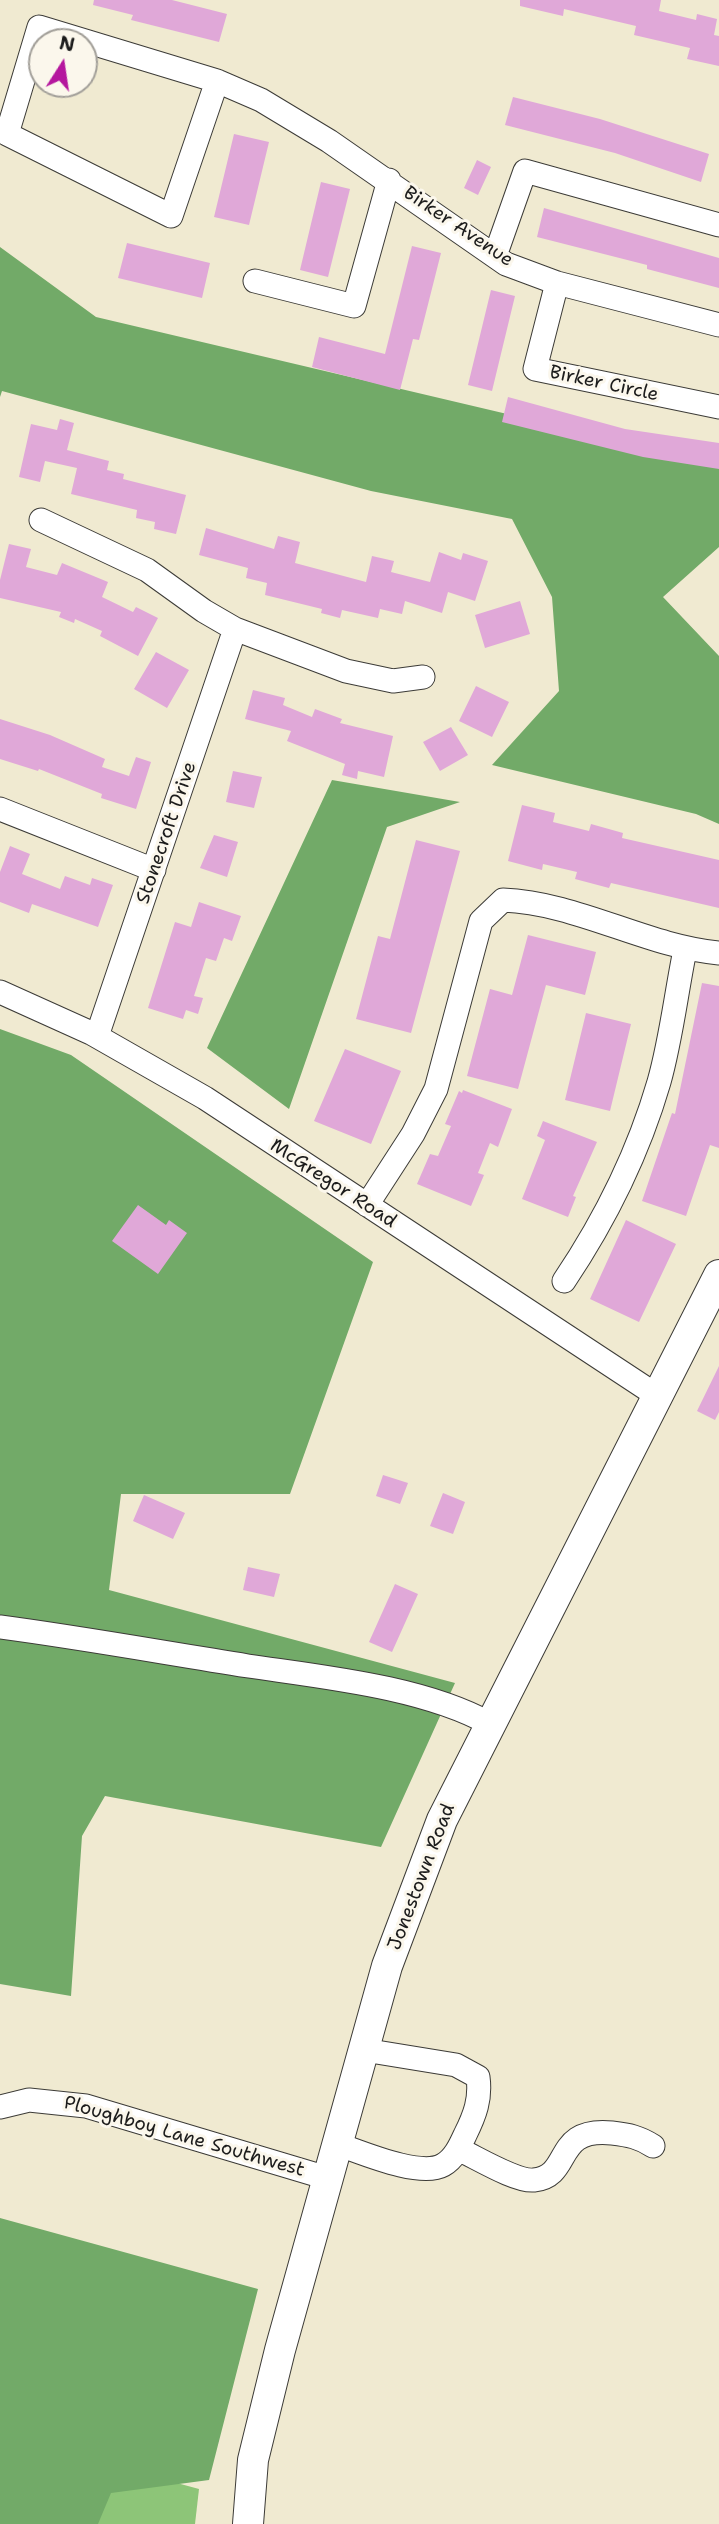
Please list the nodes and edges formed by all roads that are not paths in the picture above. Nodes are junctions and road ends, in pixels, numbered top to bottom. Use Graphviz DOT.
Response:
graph roads {
  1 [pos="216,81"];
  2 [pos="389,180"];
  3 [pos="719,225"];
  4 [pos="495,256"];
  5 [pos="255,281"];
  6 [pos="557,283"];
  7 [pos="719,325"];
  8 [pos="719,407"];
  9 [pos="41,520"];
  10 [pos="235,629"];
  11 [pos="423,677"];
  12 [pos="0,809"];
  13 [pos="155,870"];
  14 [pos="685,950"];
  15 [pos="719,953"];
  16 [pos="0,992"];
  17 [pos="97,1036"];
  18 [pos="367,1205"];
  19 [pos="719,1275"];
  20 [pos="564,1282"];
  21 [pos="656,1395"];
  22 [pos="0,1627"];
  23 [pos="490,1724"];
  24 [pos="364,2050"];
  25 [pos="0,2107"];
  26 [pos="337,2144"];
  27 [pos="653,2146"];
  28 [pos="458,2149"];
  29 [pos="327,2178"];
  30 [pos="248,2524"];
  1 -- 1 [label="street, Birker Avenue"];
  1 -- 2 [label="street, Birker Avenue"];
  2 -- 4 [label="street, Birker Avenue"];
  2 -- 5 [label="street"];
  3 -- 4 [label="street"];
  4 -- 6 [label="street, Birker Avenue"];
  6 -- 7 [label="street, Birker Avenue"];
  6 -- 8 [label="street, Birker Circle"];
  9 -- 10 [label="street"];
  10 -- 11 [label="street"];
  10 -- 13 [label="street, Stonecroft Drive"];
  12 -- 13 [label="street"];
  13 -- 17 [label="street, Stonecroft Drive"];
  14 -- 15 [label="street"];
  14 -- 18 [label="street"];
  14 -- 20 [label="street"];
  16 -- 17 [label="street, McGregor Road"];
  17 -- 18 [label="street, McGregor Road"];
  18 -- 21 [label="street, McGregor Road"];
  19 -- 21 [label="main road, Jonestown Road"];
  21 -- 23 [label="main road, Jonestown Road"];
  22 -- 23 [label="street"];
  23 -- 24 [label="main road, Jonestown Road"];
  24 -- 26 [label="main road, Jonestown Road"];
  24 -- 28 [label="street"];
  25 -- 29 [label="street, Ploughboy Lane Southwest"];
  26 -- 28 [label="street"];
  26 -- 29 [label="main road, Jonestown Road"];
  27 -- 28 [label="street"];
  29 -- 30 [label="main road, Jonestown Road"];
}
